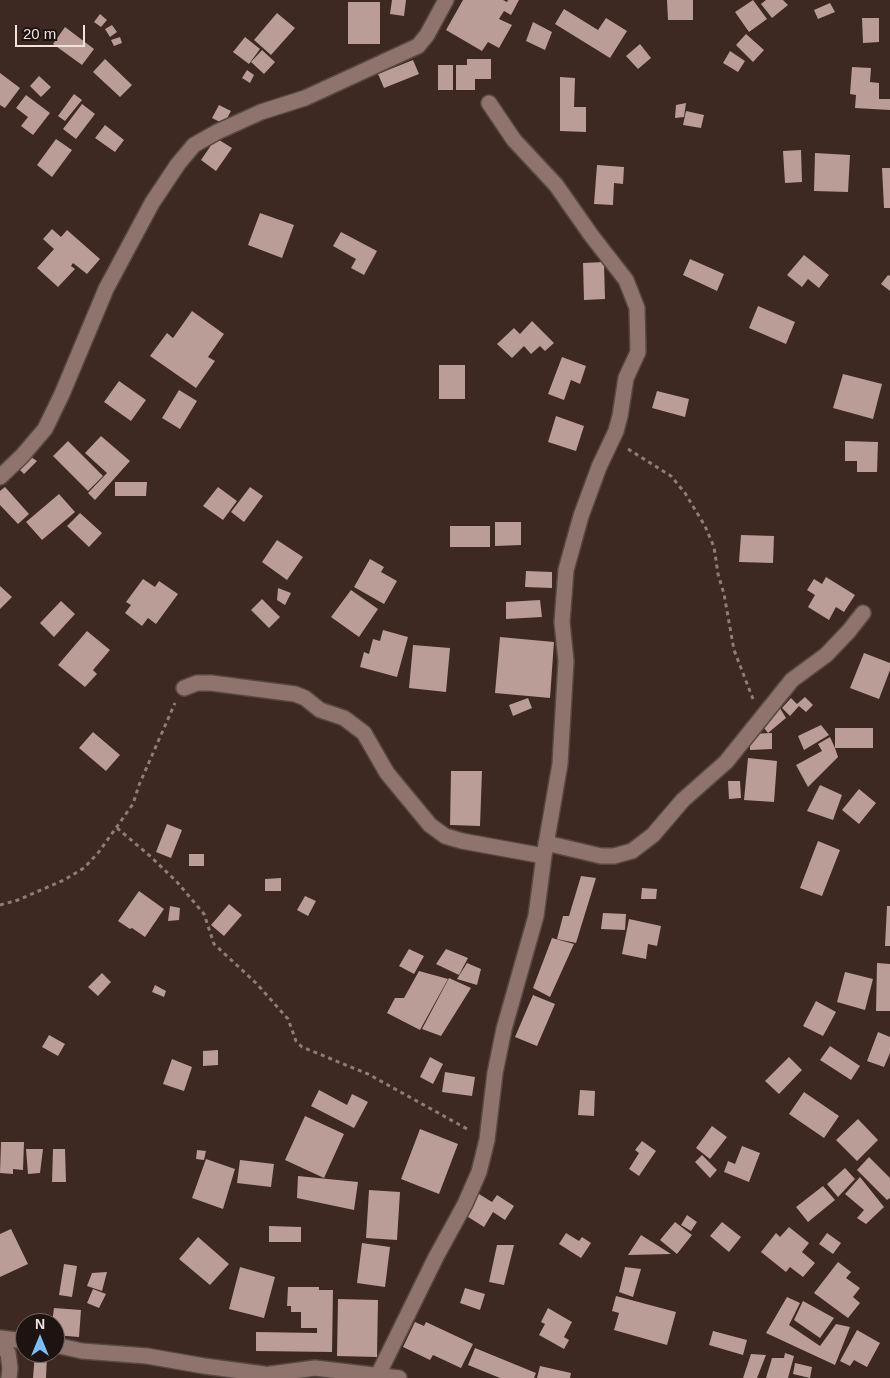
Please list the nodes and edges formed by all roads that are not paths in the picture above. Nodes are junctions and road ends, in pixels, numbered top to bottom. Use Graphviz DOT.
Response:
graph roads {
  1 [pos="446,0"];
  2 [pos="489,103"];
  3 [pos="0,477"];
  4 [pos="863,613"];
  5 [pos="184,688"];
  6 [pos="545,850"];
  7 [pos="0,1338"];
  8 [pos="15,1340"];
  9 [pos="0,1345"];
  10 [pos="65,1348"];
  11 [pos="264,1374"];
  12 [pos="378,1374"];
  13 [pos="9,1378"];
  14 [pos="244,1378"];
  15 [pos="399,1378"];
  1 -- 3 [label="street"];
  2 -- 6 [label="street"];
  4 -- 6 [label="street"];
  5 -- 6 [label="street"];
  6 -- 12 [label="street"];
  7 -- 8 [label="street"];
  9 -- 13 [label="street"];
  10 -- 11 [label="street"];
  11 -- 12 [label="street"];
  11 -- 14 [label="street"];
  12 -- 15 [label="street"];
}
